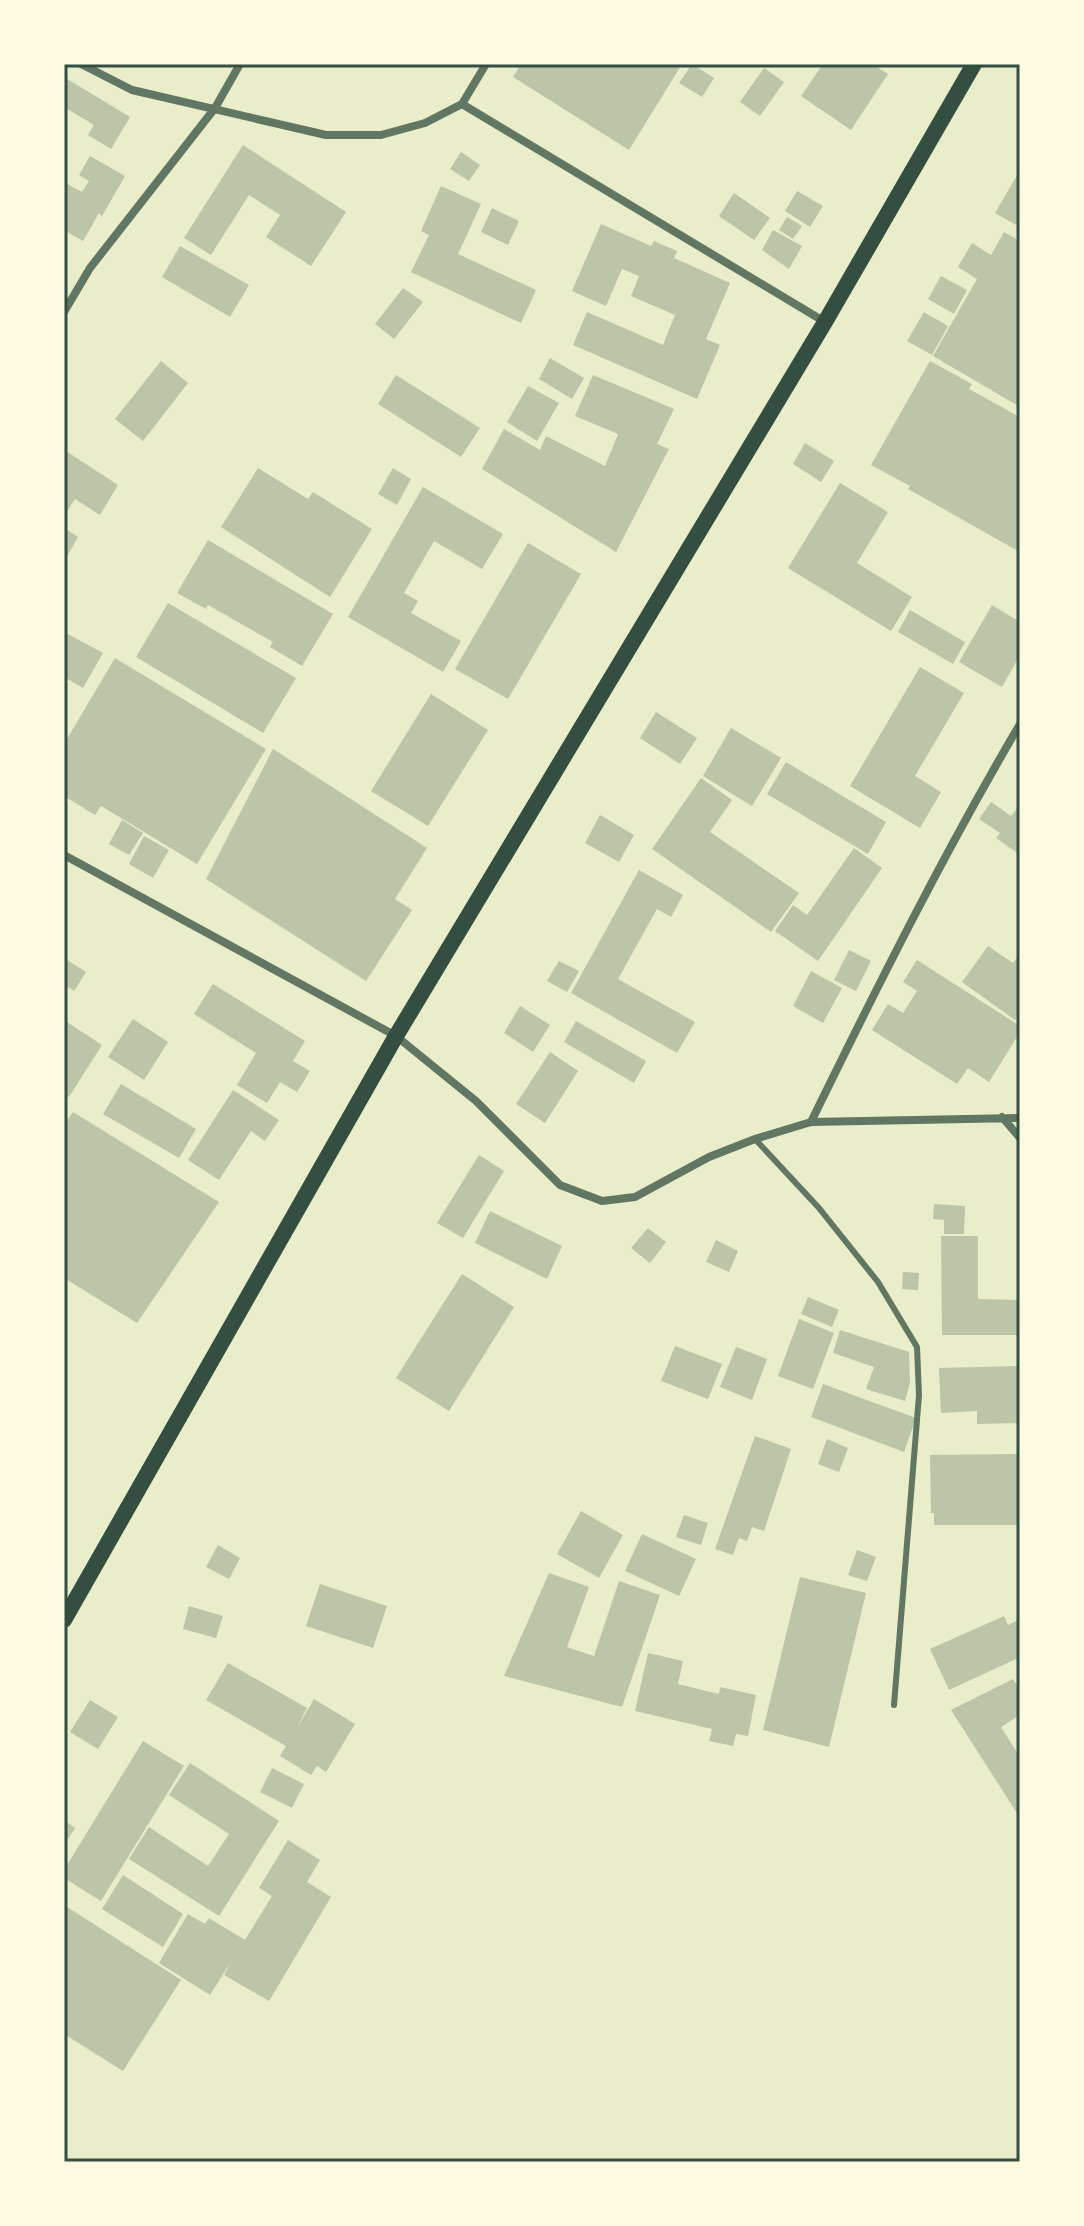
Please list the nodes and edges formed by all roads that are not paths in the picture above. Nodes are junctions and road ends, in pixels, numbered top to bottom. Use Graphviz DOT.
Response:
graph roads {
  1 [pos="81,64"];
  2 [pos="240,64"];
  3 [pos="486,64"];
  4 [pos="974,64"];
  5 [pos="462,104"];
  6 [pos="215,108"];
  7 [pos="64,312"];
  8 [pos="825,322"];
  9 [pos="1020,724"];
  10 [pos="64,855"];
  11 [pos="396,1036"];
  12 [pos="1002,1117"];
  13 [pos="1020,1118"];
  14 [pos="811,1122"];
  15 [pos="1020,1138"];
  16 [pos="755,1139"];
  17 [pos="64,1620"];
  18 [pos="894,1705"];
  1 -- 6 [label="street"];
  2 -- 6 [label="street"];
  3 -- 5 [label="street"];
  4 -- 8 [label="main road"];
  5 -- 6 [label="street"];
  5 -- 8 [label="street"];
  6 -- 7 [label="street"];
  8 -- 11 [label="main road"];
  9 -- 14 [label="street"];
  10 -- 11 [label="street"];
  11 -- 16 [label="street"];
  11 -- 17 [label="main road"];
  12 -- 13 [label="street"];
  12 -- 14 [label="street"];
  12 -- 15 [label="street"];
  14 -- 16 [label="street"];
  16 -- 18 [label="lane"];
}
